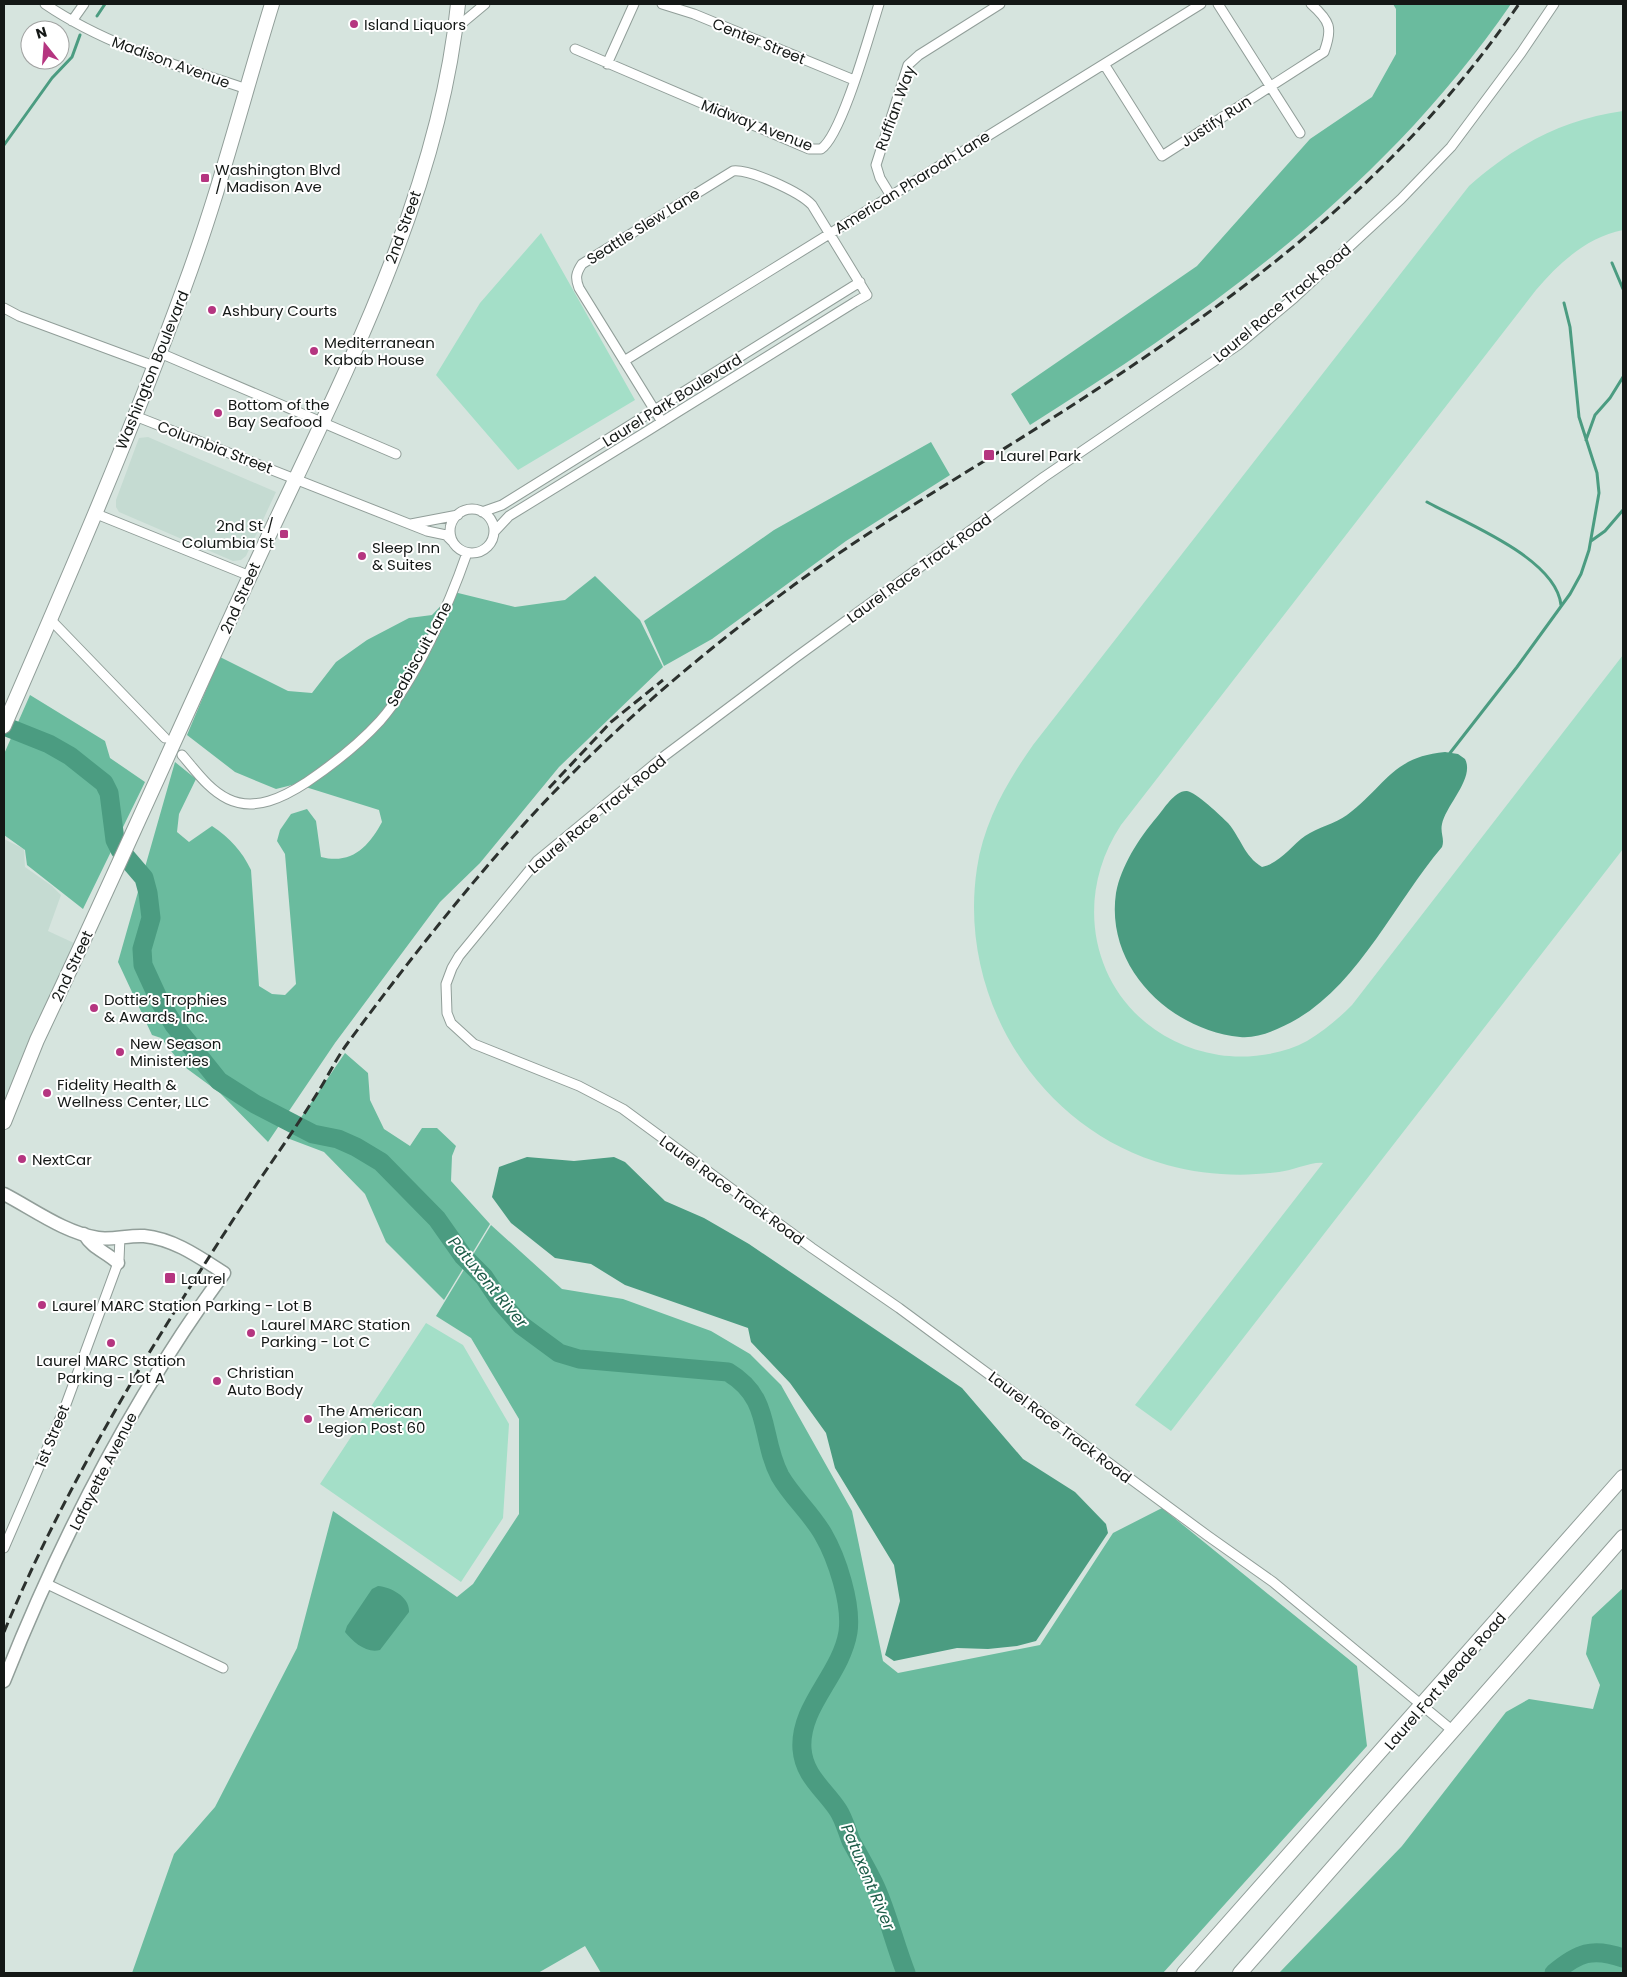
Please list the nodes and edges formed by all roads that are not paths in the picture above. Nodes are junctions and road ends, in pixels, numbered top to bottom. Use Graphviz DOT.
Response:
graph roads {
  1 [pos="45,4"];
  2 [pos="84,4"];
  3 [pos="272,4"];
  4 [pos="458,4"];
  5 [pos="485,4"];
  6 [pos="634,4"];
  7 [pos="662,4"];
  8 [pos="879,4"];
  9 [pos="1000,4"];
  10 [pos="1201,4"];
  11 [pos="1218,4"];
  12 [pos="1311,4"];
  13 [pos="1554,4"];
  14 [pos="72,21"];
  15 [pos="456,29"];
  16 [pos="576,49"];
  17 [pos="607,64"];
  18 [pos="1104,64"];
  19 [pos="854,80"];
  20 [pos="1270,86"];
  21 [pos="247,89"];
  22 [pos="1300,133"];
  23 [pos="891,196"];
  24 [pos="830,233"];
  25 [pos="860,282"];
  26 [pos="4,308"];
  27 [pos="160,353"];
  28 [pos="624,362"];
  29 [pos="154,366"];
  30 [pos="655,410"];
  31 [pos="135,416"];
  32 [pos="321,422"];
  33 [pos="662,422"];
  34 [pos="396,454"];
  35 [pos="295,478"];
  36 [pos="482,512"];
  37 [pos="94,513"];
  38 [pos="458,515"];
  39 [pos="411,524"];
  40 [pos="495,531"];
  41 [pos="453,542"];
  42 [pos="467,553"];
  43 [pos="250,576"];
  44 [pos="49,618"];
  45 [pos="4,726"];
  46 [pos="164,738"];
  47 [pos="182,755"];
  48 [pos="4,1122"];
  49 [pos="4,1194"];
  50 [pos="84,1234"];
  51 [pos="120,1237"];
  52 [pos="118,1263"];
  53 [pos="1623,1478"];
  54 [pos="1623,1537"];
  55 [pos="4,1548"];
  56 [pos="45,1583"];
  57 [pos="223,1668"];
  58 [pos="4,1681"];
  59 [pos="1423,1706"];
  60 [pos="1453,1731"];
  61 [pos="1184,1973"];
  62 [pos="1240,1973"];
  1 -- 14 [label="street, Madison Avenue"];
  2 -- 14 [label="street"];
  3 -- 21 [label="main road, Washington Boulevard"];
  4 -- 15 [label="main road, 2nd Street"];
  5 -- 15 [label="street"];
  6 -- 17 [label="street"];
  7 -- 19 [label="street, Center Street"];
  8 -- 19 [label="street, Midway Avenue"];
  9 -- 23 [label="street, Ruffian Way"];
  10 -- 18 [label="street, American Pharoah Lane"];
  11 -- 20 [label="street"];
  12 -- 20 [label="street, Justify Run"];
  13 -- 59 [label="street, Laurel Race Track Road"];
  14 -- 21 [label="street, Madison Avenue"];
  15 -- 32 [label="main road, 2nd Street"];
  16 -- 17 [label="street, Midway Avenue"];
  17 -- 19 [label="street, Midway Avenue"];
  18 -- 20 [label="street, Justify Run"];
  18 -- 23 [label="street, American Pharoah Lane"];
  20 -- 22 [label="street"];
  21 -- 27 [label="main road, Washington Boulevard"];
  23 -- 24 [label="street, American Pharoah Lane"];
  24 -- 25 [label="street"];
  24 -- 28 [label="street, American Pharoah Lane"];
  24 -- 28 [label="street, Seattle Slew Lane"];
  25 -- 30 [label="street, Laurel Park Boulevard"];
  25 -- 33 [label="street, Laurel Park Boulevard"];
  26 -- 29 [label="street"];
  27 -- 29 [label="main road, Washington Boulevard"];
  27 -- 32 [label="street"];
  28 -- 30 [label="street, Seattle Slew Lane"];
  29 -- 31 [label="main road, Washington Boulevard"];
  30 -- 33 [label="street, Seattle Slew Lane"];
  30 -- 36 [label="street, Laurel Park Boulevard"];
  31 -- 35 [label="street, Columbia Street"];
  31 -- 37 [label="main road, Washington Boulevard"];
  32 -- 34 [label="street"];
  32 -- 35 [label="main road, 2nd Street"];
  33 -- 40 [label="street, Laurel Park Boulevard"];
  35 -- 39 [label="street"];
  35 -- 43 [label="main road, 2nd Street"];
  36 -- 38 [label="street, Laurel Park Boulevard"];
  36 -- 40 [label="street"];
  37 -- 43 [label="street"];
  37 -- 44 [label="main road, Washington Boulevard"];
  38 -- 39 [label="street, Laurel Park Boulevard"];
  38 -- 41 [label="street"];
  39 -- 41 [label="street"];
  40 -- 42 [label="street, Laurel Park Boulevard"];
  41 -- 42 [label="street"];
  42 -- 47 [label="street, Seabiscuit Lane"];
  43 -- 48 [label="main road, 2nd Street"];
  44 -- 45 [label="main road, Washington Boulevard"];
  44 -- 46 [label="street"];
  49 -- 50 [label="street"];
  50 -- 51 [label="street"];
  50 -- 52 [label="street"];
  51 -- 52 [label="street, 1st Street"];
  51 -- 56 [label="street, Lafayette Avenue"];
  52 -- 55 [label="street, 1st Street"];
  53 -- 59 [label="main road, Laurel Fort Meade Road"];
  54 -- 60 [label="main road"];
  56 -- 57 [label="street"];
  56 -- 58 [label="street, Lafayette Avenue"];
  59 -- 60 [label="street, Laurel Race Track Road"];
  59 -- 61 [label="main road, Laurel Fort Meade Road"];
  60 -- 62 [label="main road"];
}
